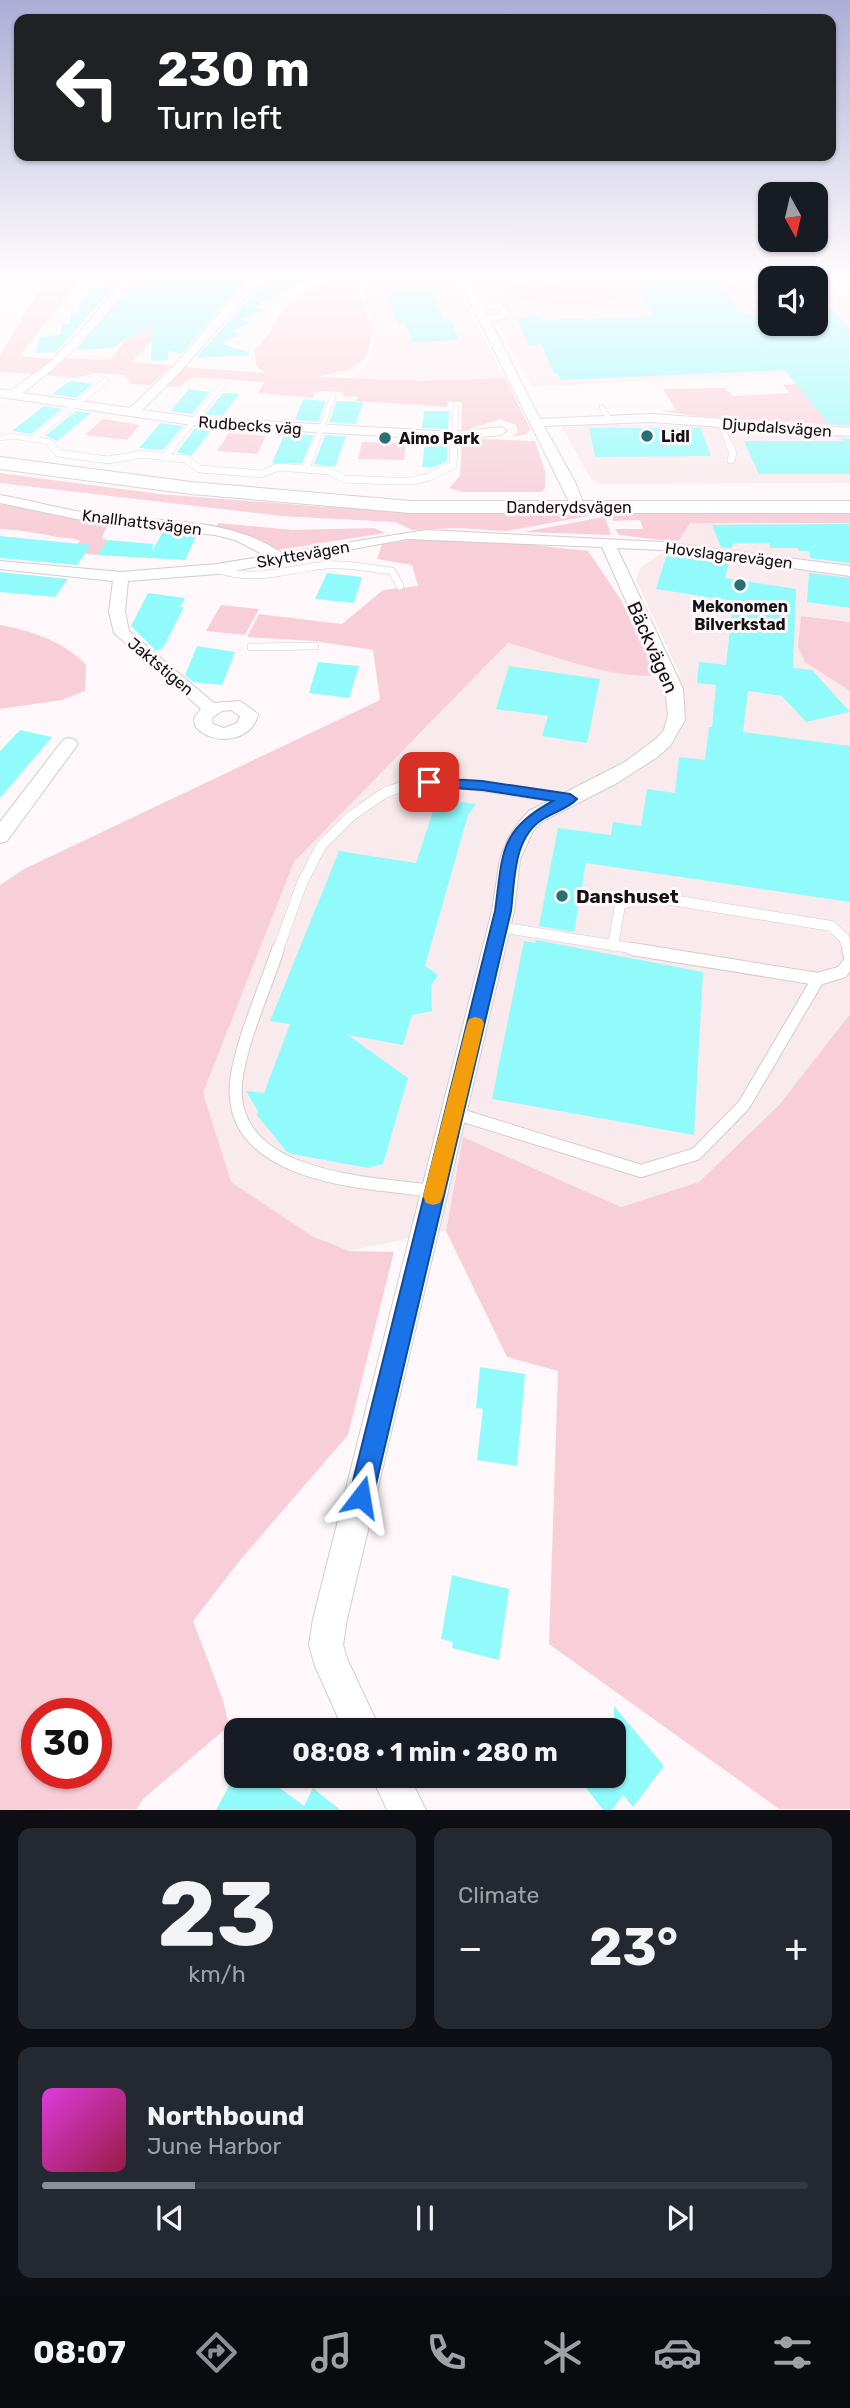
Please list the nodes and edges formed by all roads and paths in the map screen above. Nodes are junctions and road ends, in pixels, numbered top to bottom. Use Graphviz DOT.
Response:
graph roads {
  1 [pos="56,361"];
  2 [pos="183,361"];
  3 [pos="506,361"];
  4 [pos="106,380"];
  5 [pos="223,384"];
  6 [pos="6,394"];
  7 [pos="333,397"];
  8 [pos="74,405"];
  9 [pos="456,408"];
  10 [pos="131,414"];
  11 [pos="192,421"];
  12 [pos="536,423"];
  13 [pos="720,423"];
  14 [pos="322,430"];
  15 [pos="501,430"];
  16 [pos="850,432"];
  17 [pos="454,436"];
  18 [pos="0,438"];
  19 [pos="33,439"];
  20 [pos="165,457"];
  21 [pos="731,460"];
  22 [pos="0,463"];
  23 [pos="306,469"];
  24 [pos="0,499"];
  25 [pos="850,500"];
  26 [pos="569,503"];
  27 [pos="850,506"];
  28 [pos="607,543"];
  29 [pos="279,558"];
  30 [pos="0,565"];
  31 [pos="217,569"];
  32 [pos="850,571"];
  33 [pos="121,577"];
  34 [pos="400,586"];
  35 [pos="315,646"];
  36 [pos="251,647"];
  37 [pos="211,709"];
  38 [pos="69,744"];
  39 [pos="570,799"];
  40 [pos="0,836"];
  41 [pos="499,927"];
  42 [pos="613,946"];
  43 [pos="850,959"];
  44 [pos="818,979"];
  45 [pos="454,1113"];
  46 [pos="435,1191"];
  47 [pos="356,1718"];
  48 [pos="395,1788"];
  49 [pos="408,1810"];
  1 -- 6 [label="street"];
  2 -- 10 [label="street"];
  3 -- 12 [label="street"];
  4 -- 8 [label="lane"];
  5 -- 11 [label="lane"];
  6 -- 8 [label="street, Rudbecks väg"];
  7 -- 14 [label="lane"];
  8 -- 10 [label="street, Rudbecks väg"];
  8 -- 19 [label="lane"];
  9 -- 17 [label="lane"];
  10 -- 11 [label="street, Rudbecks väg"];
  11 -- 14 [label="street, Rudbecks väg"];
  11 -- 20 [label="lane"];
  12 -- 13 [label="street, Djupdalsvägen"];
  12 -- 26 [label="street"];
  13 -- 16 [label="street, Djupdalsvägen"];
  13 -- 21 [label="lane"];
  14 -- 17 [label="street, Rudbecks väg"];
  14 -- 23 [label="lane"];
  15 -- 17 [label="street, Rudbecks väg"];
  17 -- 23 [label="lane"];
  18 -- 19 [label="lane"];
  19 -- 20 [label="lane"];
  20 -- 23 [label="lane"];
  22 -- 26 [label="main road, Danderydsvägen"];
  24 -- 29 [label="street, Knallhattsvägen"];
  25 -- 26 [label="main road, Danderydsvägen"];
  26 -- 27 [label="main road, Danderydsvägen"];
  28 -- 29 [label="street, Skyttevägen"];
  28 -- 32 [label="street, Hovslagarevägen"];
  28 -- 39 [label="street, Bäckvägen"];
  29 -- 31 [label="street, Skyttevägen"];
  30 -- 33 [label="street, Skyttevägen"];
  31 -- 33 [label="street, Skyttevägen"];
  31 -- 34 [label="lane"];
  33 -- 37 [label="street, Jaktstigen"];
  35 -- 36 [label="lane"];
  38 -- 40 [label="street"];
  39 -- 41 [label="street, Bäckvägen"];
  39 -- 46 [label="lane"];
  41 -- 42 [label="lane"];
  41 -- 45 [label="street, Bäckvägen"];
  42 -- 43 [label="lane"];
  42 -- 44 [label="lane"];
  43 -- 44 [label="lane"];
  44 -- 45 [label="lane"];
  45 -- 46 [label="street, Bäckvägen"];
  46 -- 47 [label="street, Bäckvägen"];
  48 -- 49 [label="street"];
}
